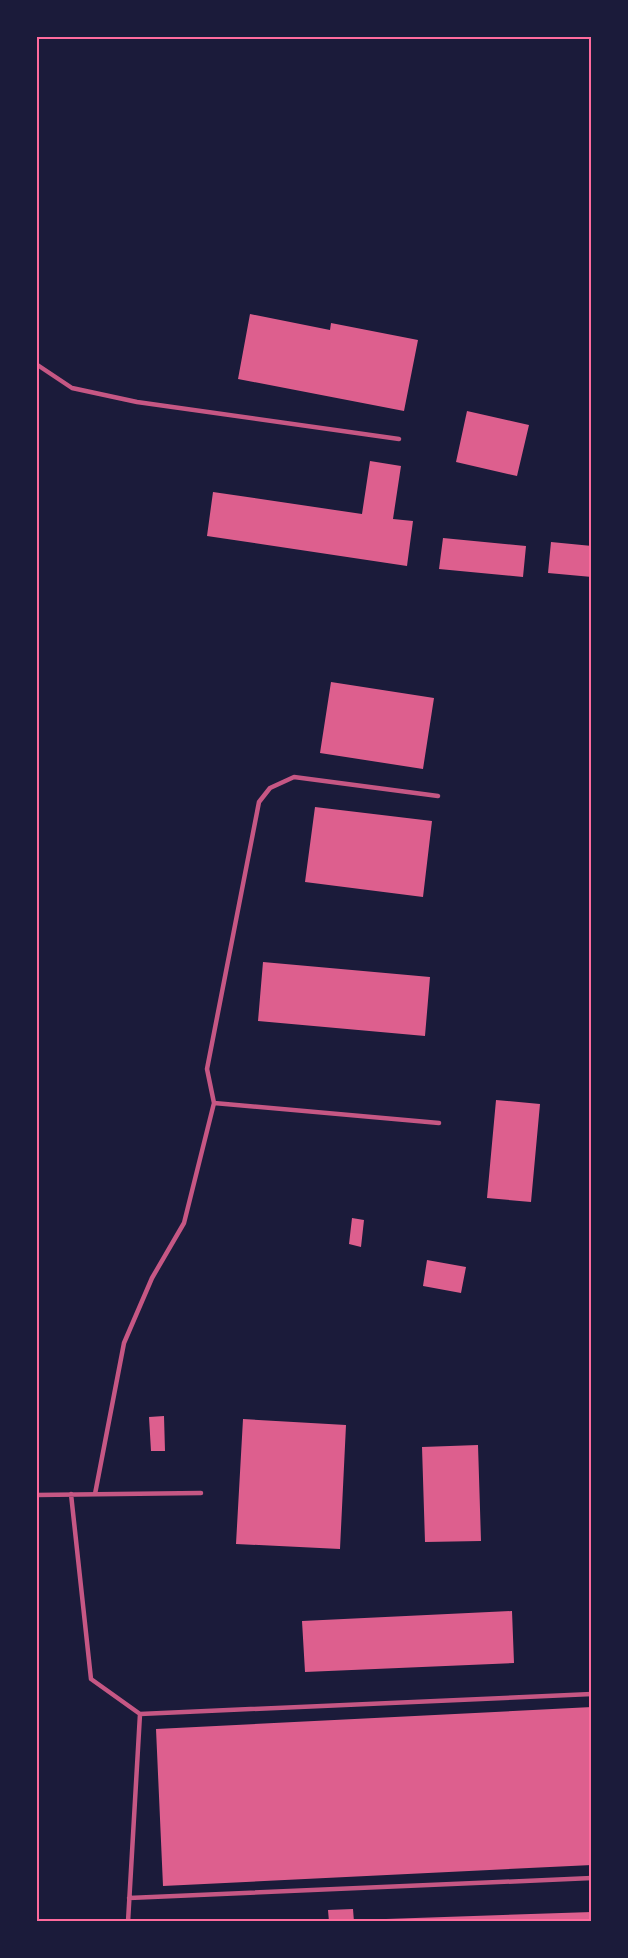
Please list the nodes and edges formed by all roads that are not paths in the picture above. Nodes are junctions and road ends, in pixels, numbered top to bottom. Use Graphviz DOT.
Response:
graph roads {
  1 [pos="36,364"];
  2 [pos="399,439"];
  3 [pos="438,796"];
  4 [pos="214,1103"];
  5 [pos="439,1123"];
  6 [pos="201,1493"];
  7 [pos="71,1494"];
  8 [pos="96,1494"];
  9 [pos="36,1495"];
  10 [pos="592,1694"];
  11 [pos="140,1714"];
  12 [pos="592,1878"];
  13 [pos="129,1898"];
  14 [pos="128,1922"];
  1 -- 2 [label="lane"];
  3 -- 4 [label="lane"];
  4 -- 5 [label="lane"];
  4 -- 8 [label="lane"];
  6 -- 8 [label="lane"];
  7 -- 8 [label="lane"];
  7 -- 9 [label="lane"];
  7 -- 11 [label="lane"];
  10 -- 11 [label="lane"];
  11 -- 13 [label="lane"];
  12 -- 13 [label="lane"];
  13 -- 14 [label="lane"];
}
